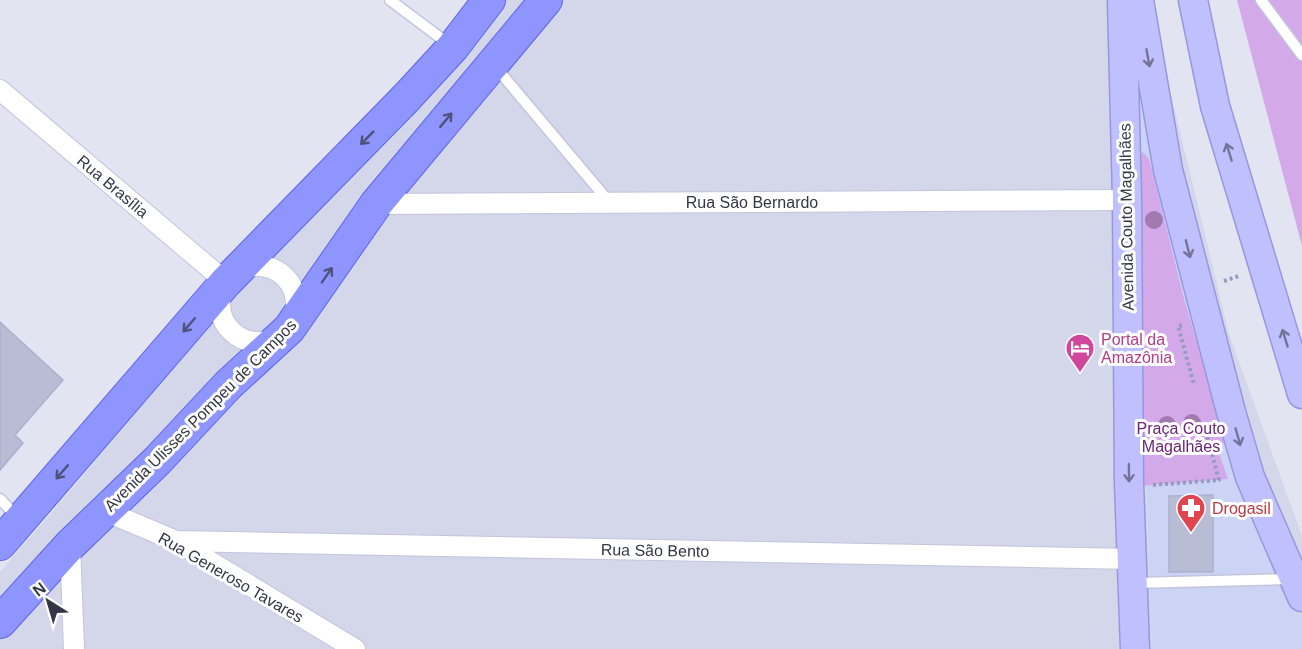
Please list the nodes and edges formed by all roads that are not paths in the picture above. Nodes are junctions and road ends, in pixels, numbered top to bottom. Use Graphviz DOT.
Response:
graph roads {
  1 [pos="390,0"];
  2 [pos="489,0"];
  3 [pos="546,0"];
  4 [pos="1122,0"];
  5 [pos="1139,0"];
  6 [pos="1193,0"];
  7 [pos="1260,0"];
  8 [pos="453,46"];
  9 [pos="1302,56"];
  10 [pos="493,64"];
  11 [pos="0,90"];
  12 [pos="1128,200"];
  13 [pos="610,203"];
  14 [pos="376,204"];
  15 [pos="226,282"];
  16 [pos="289,329"];
  17 [pos="1302,394"];
  18 [pos="10,510"];
  19 [pos="105,512"];
  20 [pos="176,541"];
  21 [pos="0,544"];
  22 [pos="70,545"];
  23 [pos="1134,571"];
  24 [pos="1298,588"];
  25 [pos="0,622"];
  26 [pos="74,649"];
  27 [pos="355,649"];
  28 [pos="1135,649"];
  1 -- 8 [label="lane"];
  2 -- 8 [label="main road"];
  3 -- 10 [label="main road, Avenida Ulisses Pompeu de Campos"];
  4 -- 12 [label="main road, Avenida Couto Magalhães"];
  5 -- 24 [label="main road, one-way"];
  17 -- 6 [label="main road, one-way"];
  7 -- 9 [label="lane"];
  8 -- 15 [label="main road, one-way"];
  10 -- 13 [label="lane"];
  14 -- 10 [label="main road, Avenida Ulisses Pompeu de Campos, one-way"];
  11 -- 15 [label="street, Rua Brasília"];
  12 -- 13 [label="street, Rua São Bernardo"];
  12 -- 23 [label="main road, Avenida Couto Magalhães, one-way"];
  13 -- 14 [label="street, Rua São Bernardo"];
  16 -- 14 [label="main road, Avenida Ulisses Pompeu de Campos, one-way"];
  15 -- 16 [label="street"];
  15 -- 16 [label="street"];
  15 -- 18 [label="main road, one-way"];
  16 -- 19 [label="main road, Avenida Ulisses Pompeu de Campos"];
  18 -- 21 [label="main road"];
  19 -- 20 [label="street, Rua Generoso Tavares"];
  19 -- 22 [label="main road, Avenida Ulisses Pompeu de Campos"];
  20 -- 23 [label="street, Rua São Bento"];
  20 -- 27 [label="street, Rua Generoso Tavares"];
  22 -- 25 [label="main road, Avenida Ulisses Pompeu de Campos"];
  22 -- 26 [label="street"];
  23 -- 24 [label="lane"];
  23 -- 28 [label="main road, Avenida Couto Magalhães"];
}
